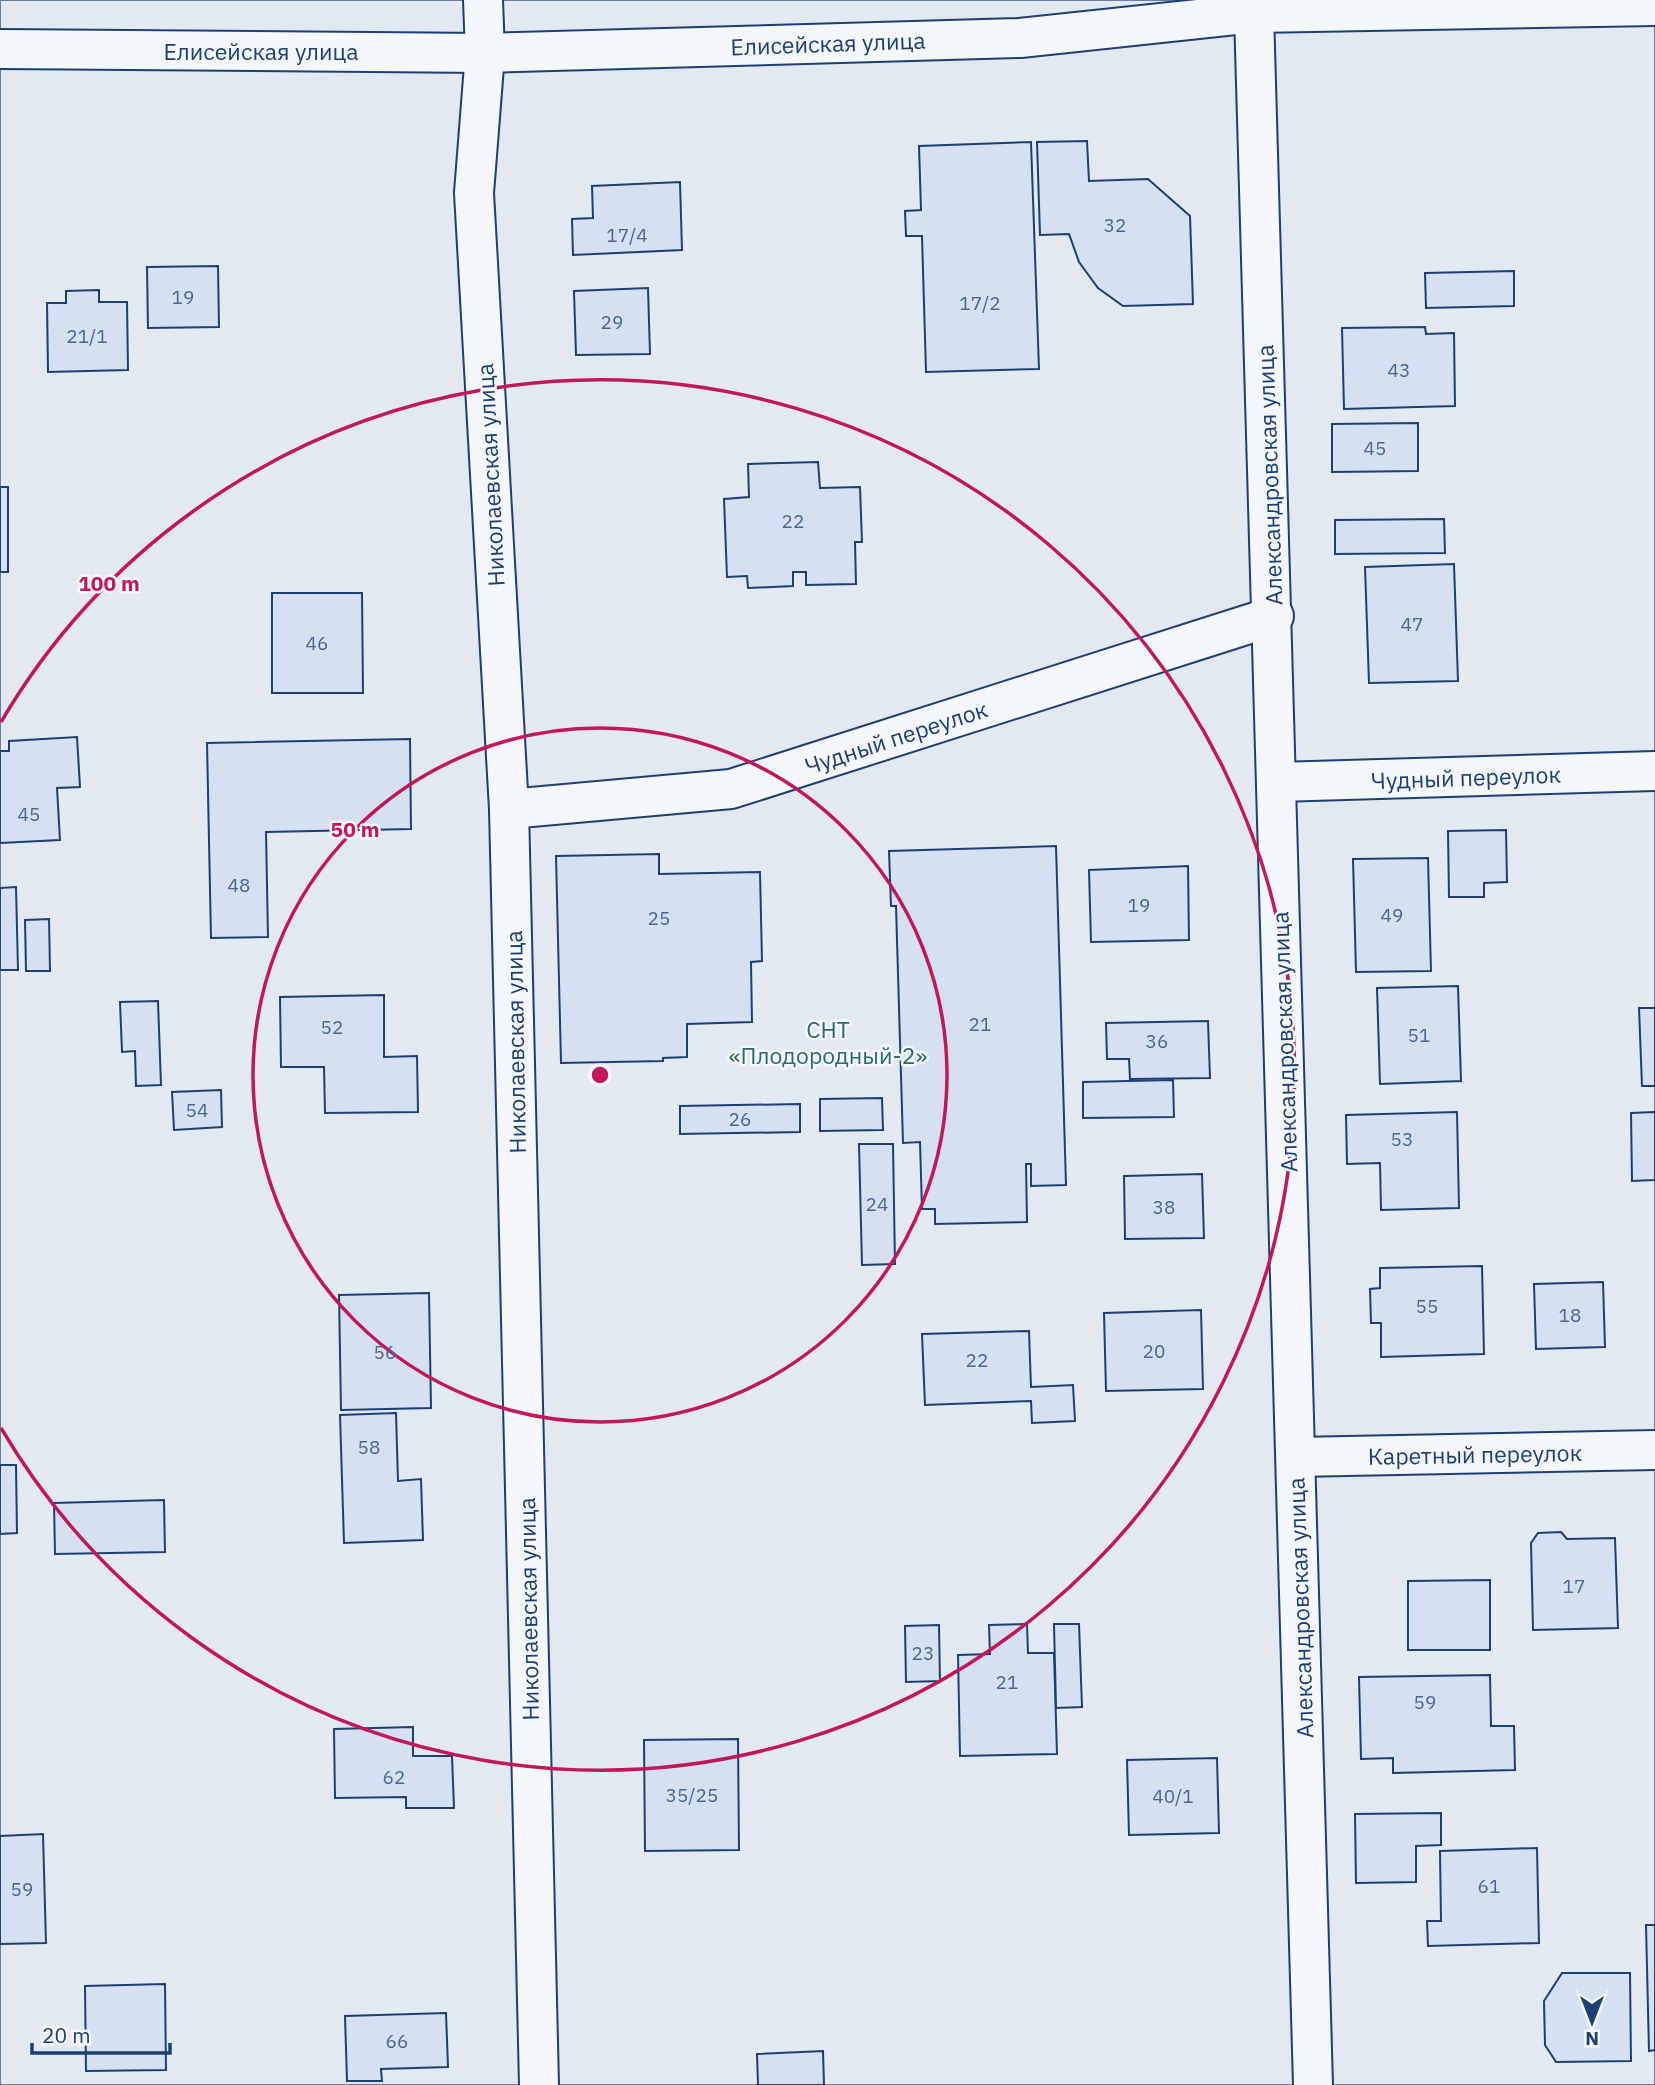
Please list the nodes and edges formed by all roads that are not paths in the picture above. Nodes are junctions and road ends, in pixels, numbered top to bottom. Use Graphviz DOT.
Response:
graph roads {
  1 [pos="483,0"];
  2 [pos="1251,6"];
  3 [pos="1655,6"];
  4 [pos="0,49"];
  5 [pos="485,53"];
  6 [pos="1273,615"];
  7 [pos="1655,771"];
  8 [pos="1277,782"];
  9 [pos="509,809"];
  10 [pos="1655,1450"];
  11 [pos="1296,1457"];
  12 [pos="539,2085"];
  13 [pos="1313,2085"];
  1 -- 5 [label="street, Николаевская улица"];
  2 -- 3 [label="street, Елисейская улица"];
  2 -- 5 [label="street, Елисейская улица"];
  2 -- 6 [label="street, Александровская улица"];
  4 -- 5 [label="street, Елисейская улица"];
  5 -- 9 [label="street, Николаевская улица"];
  6 -- 8 [label="street, Александровская улица"];
  6 -- 9 [label="street, Чудный переулок"];
  7 -- 8 [label="street, Чудный переулок"];
  8 -- 11 [label="street, Александровская улица"];
  9 -- 12 [label="street, Николаевская улица"];
  10 -- 11 [label="street, Каретный переулок"];
  11 -- 13 [label="street, Александровская улица"];
}
